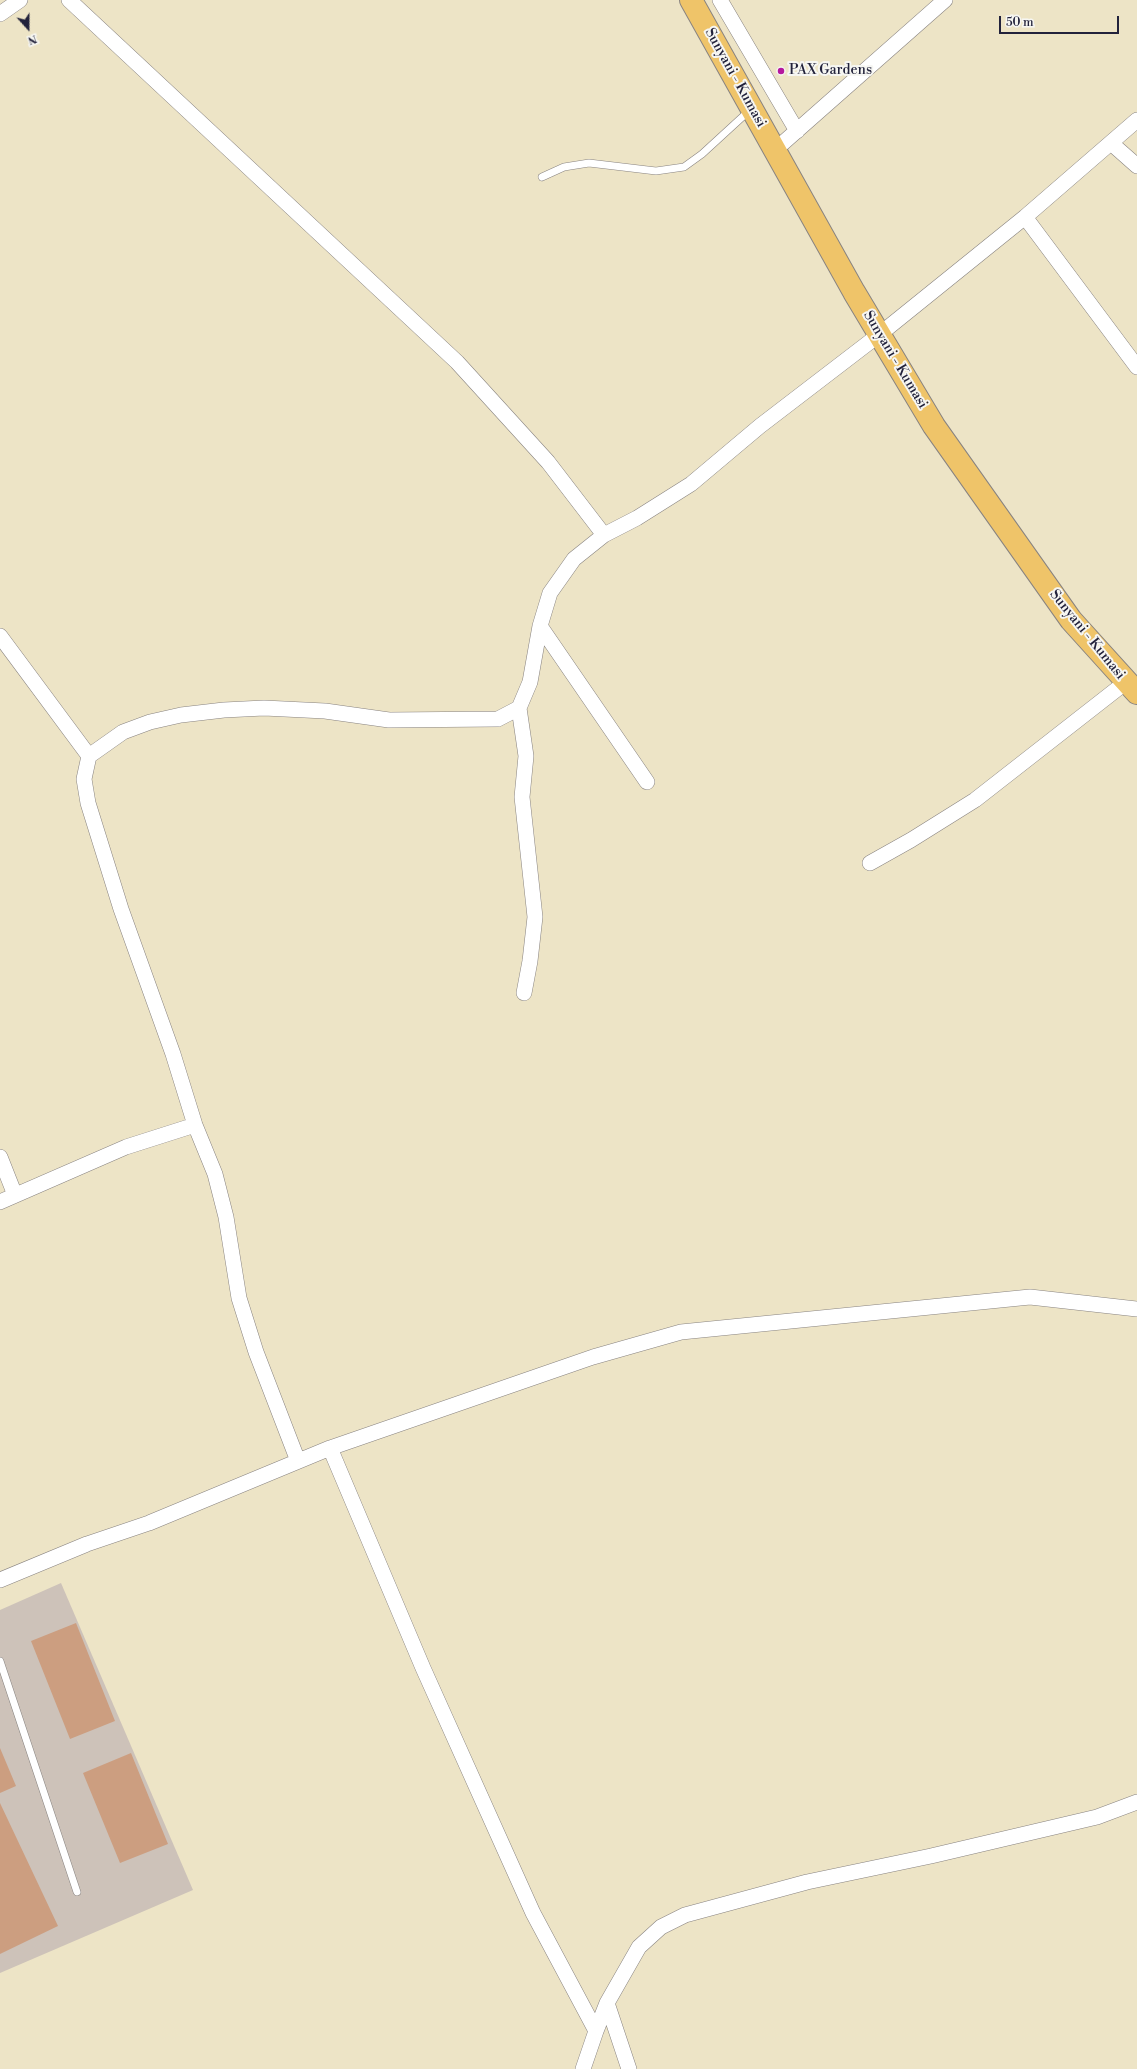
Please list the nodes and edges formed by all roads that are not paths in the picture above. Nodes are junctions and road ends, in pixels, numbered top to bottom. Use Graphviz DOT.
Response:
graph roads {
  1 [pos="20,0"];
  2 [pos="69,0"];
  3 [pos="692,0"];
  4 [pos="720,0"];
  5 [pos="945,0"];
  6 [pos="0,14"];
  7 [pos="751,108"];
  8 [pos="1137,120"];
  9 [pos="797,131"];
  10 [pos="1112,143"];
  11 [pos="775,150"];
  12 [pos="1137,166"];
  13 [pos="542,177"];
  14 [pos="1025,217"];
  15 [pos="880,334"];
  16 [pos="1137,367"];
  17 [pos="604,535"];
  18 [pos="540,626"];
  19 [pos="0,636"];
  20 [pos="1131,687"];
  21 [pos="519,708"];
  22 [pos="89,756"];
  23 [pos="647,782"];
  24 [pos="870,863"];
  25 [pos="524,993"];
  26 [pos="195,1125"];
  27 [pos="0,1156"];
  28 [pos="15,1195"];
  29 [pos="0,1202"];
  30 [pos="1137,1309"];
  31 [pos="330,1448"];
  32 [pos="298,1461"];
  33 [pos="0,1580"];
  34 [pos="0,1661"];
  35 [pos="1137,1802"];
  36 [pos="77,1892"];
  37 [pos="608,2003"];
  38 [pos="596,2031"];
  39 [pos="583,2069"];
  40 [pos="629,2069"];
  1 -- 6 [label="street"];
  2 -- 17 [label="street"];
  3 -- 7 [label="main road, Sunyani - Kumasi"];
  4 -- 9 [label="street"];
  5 -- 9 [label="street"];
  7 -- 11 [label="main road, Sunyani - Kumasi"];
  7 -- 13 [label="lane"];
  8 -- 10 [label="street"];
  9 -- 11 [label="street"];
  10 -- 12 [label="street"];
  10 -- 14 [label="street"];
  11 -- 15 [label="main road, Sunyani - Kumasi"];
  14 -- 15 [label="street"];
  14 -- 16 [label="street"];
  15 -- 17 [label="street"];
  15 -- 20 [label="main road, Sunyani - Kumasi"];
  17 -- 18 [label="street"];
  18 -- 21 [label="street"];
  18 -- 23 [label="street"];
  19 -- 22 [label="street"];
  20 -- 24 [label="street"];
  21 -- 22 [label="street"];
  21 -- 25 [label="street"];
  22 -- 26 [label="street"];
  26 -- 28 [label="street"];
  26 -- 32 [label="street"];
  27 -- 28 [label="street"];
  28 -- 29 [label="street"];
  30 -- 31 [label="street"];
  31 -- 32 [label="street"];
  31 -- 38 [label="street"];
  32 -- 33 [label="street"];
  34 -- 36 [label="lane"];
  35 -- 37 [label="street"];
  37 -- 38 [label="street"];
  37 -- 40 [label="street"];
  38 -- 39 [label="street"];
}
